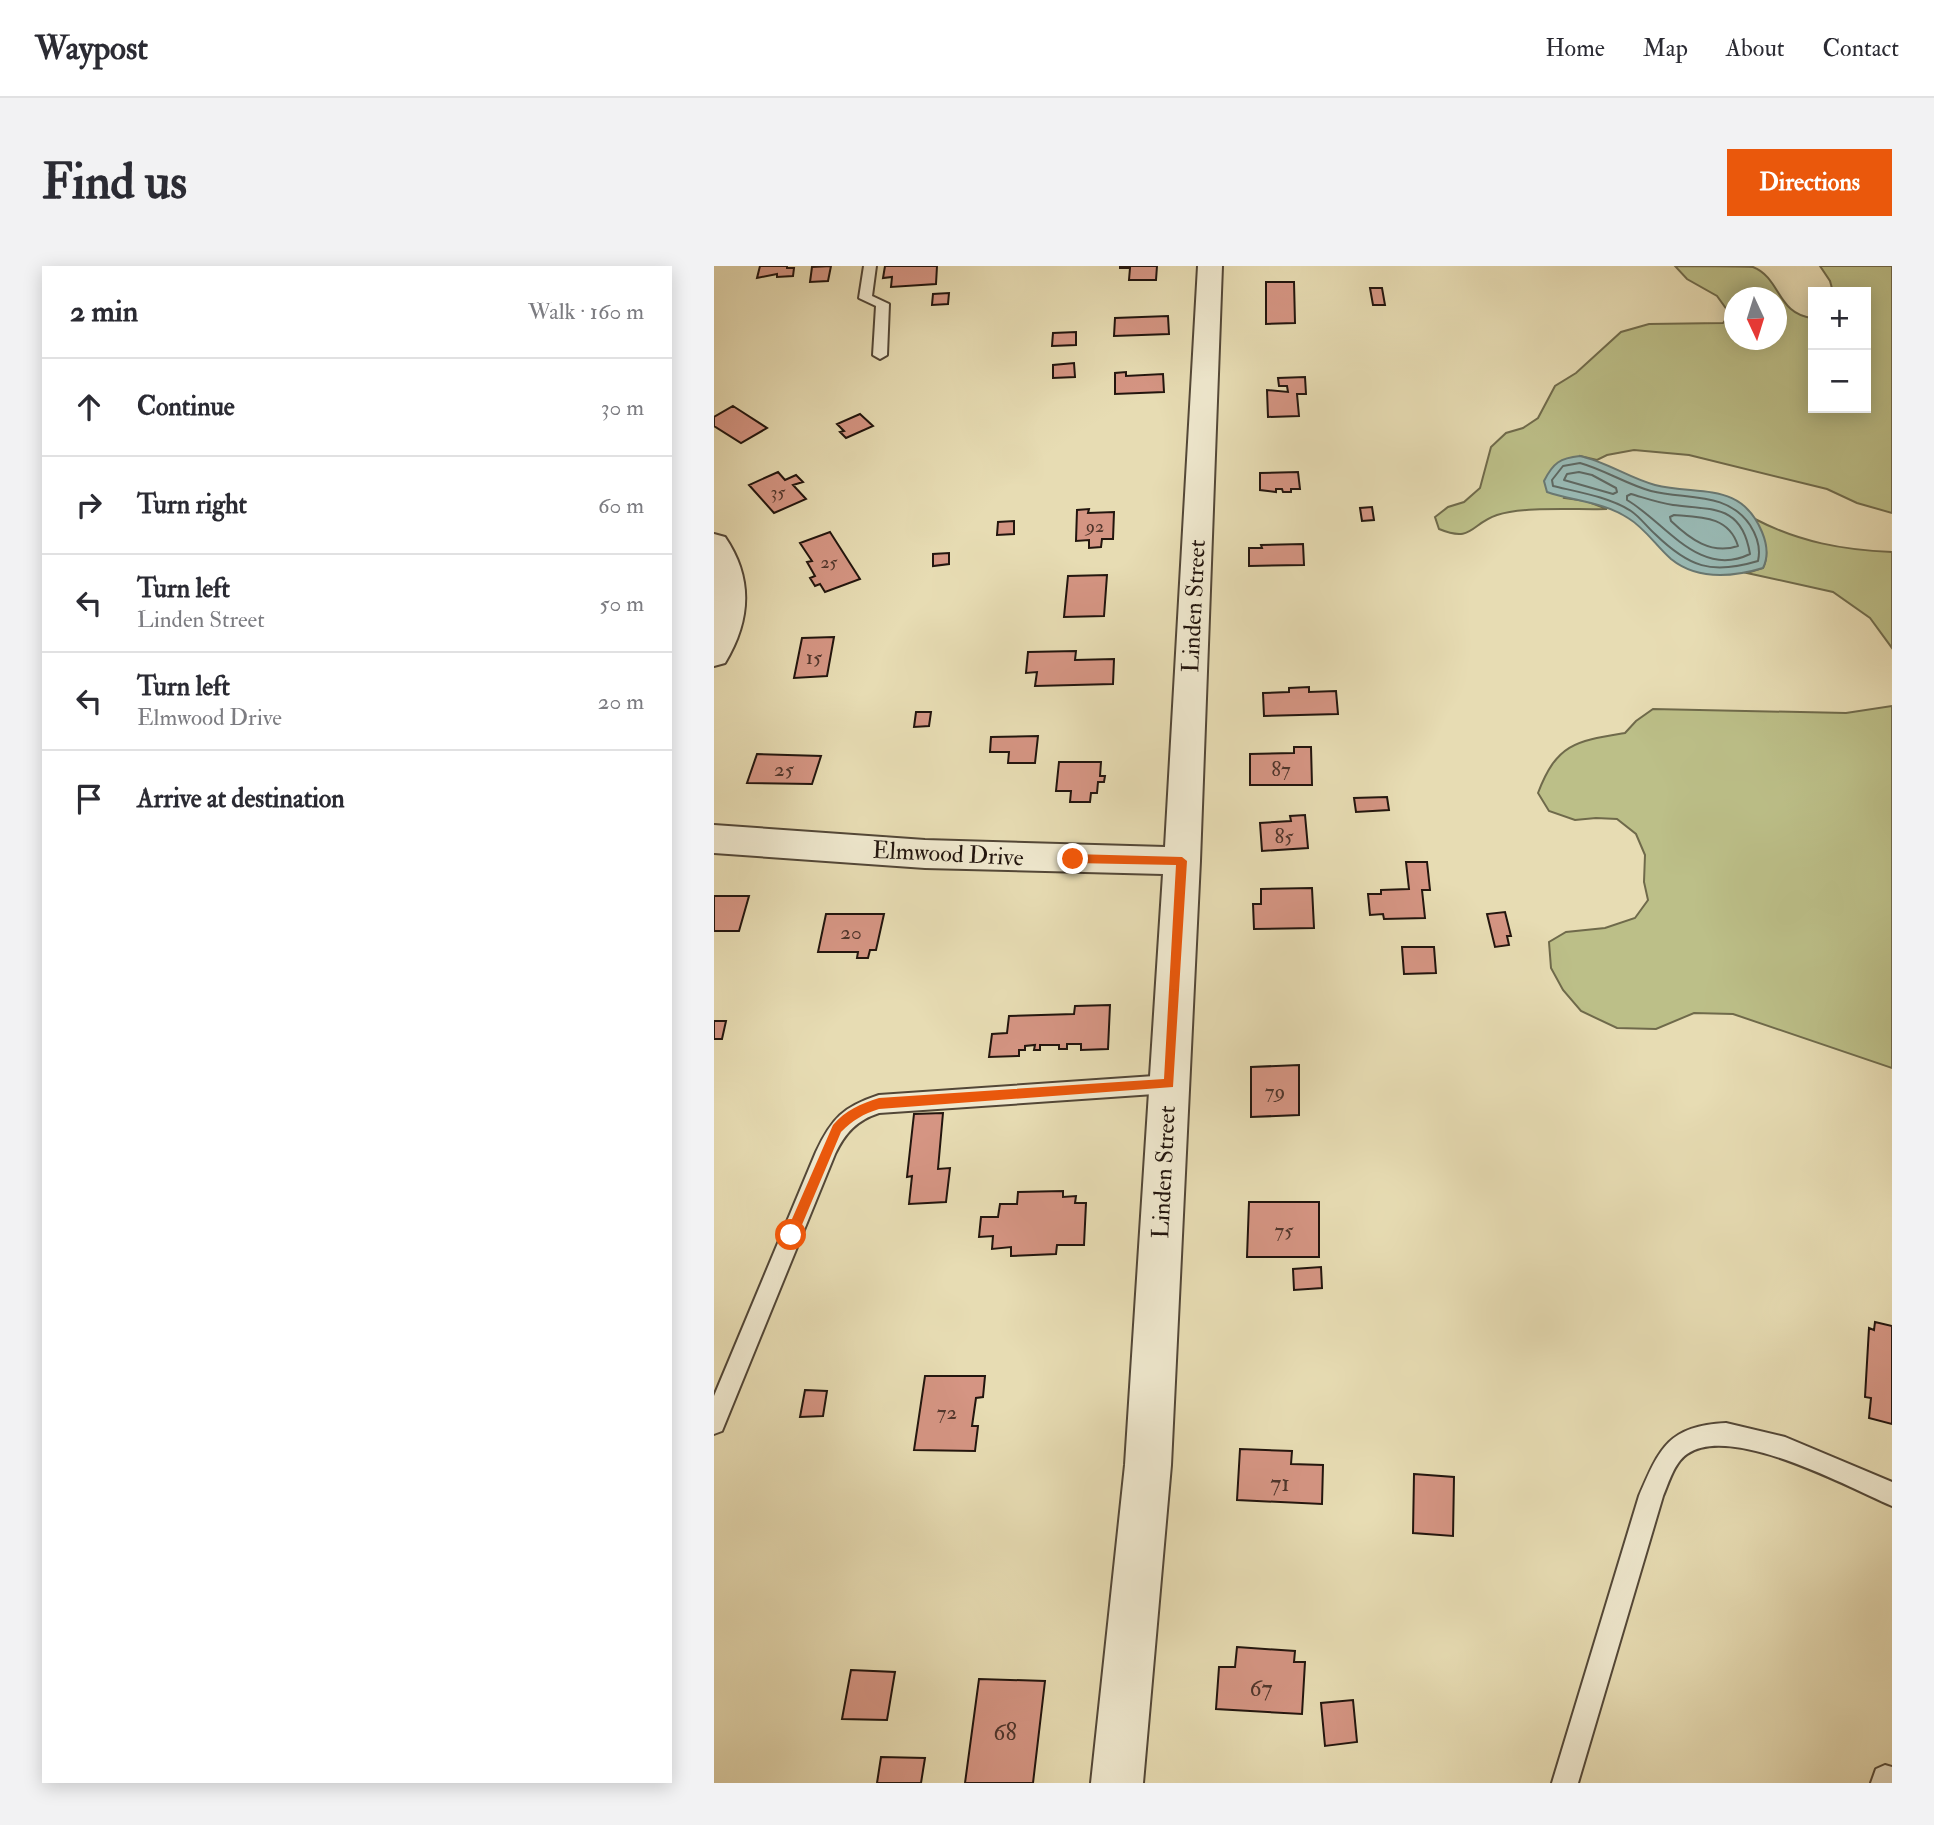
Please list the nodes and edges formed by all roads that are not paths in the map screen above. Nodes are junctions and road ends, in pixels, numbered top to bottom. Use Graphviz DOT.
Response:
graph roads {
  1 [pos="870,266"];
  2 [pos="1210,266"];
  3 [pos="880,355"];
  4 [pos="714,544"];
  5 [pos="714,655"];
  6 [pos="714,839"];
  7 [pos="1182,861"];
  8 [pos="1169,1084"];
  9 [pos="714,1423"];
  10 [pos="1892,1494"];
  11 [pos="1892,1780"];
  12 [pos="1117,1783"];
  13 [pos="1566,1783"];
  14 [pos="1884,1783"];
  1 -- 3 [label="lane"];
  2 -- 7 [label="street, Linden Street"];
  4 -- 5 [label="street"];
  6 -- 7 [label="street, Elmwood Drive"];
  7 -- 8 [label="street, Linden Street"];
  8 -- 9 [label="lane"];
  8 -- 12 [label="street, Linden Street"];
  10 -- 13 [label="lane"];
  11 -- 14 [label="lane"];
}
